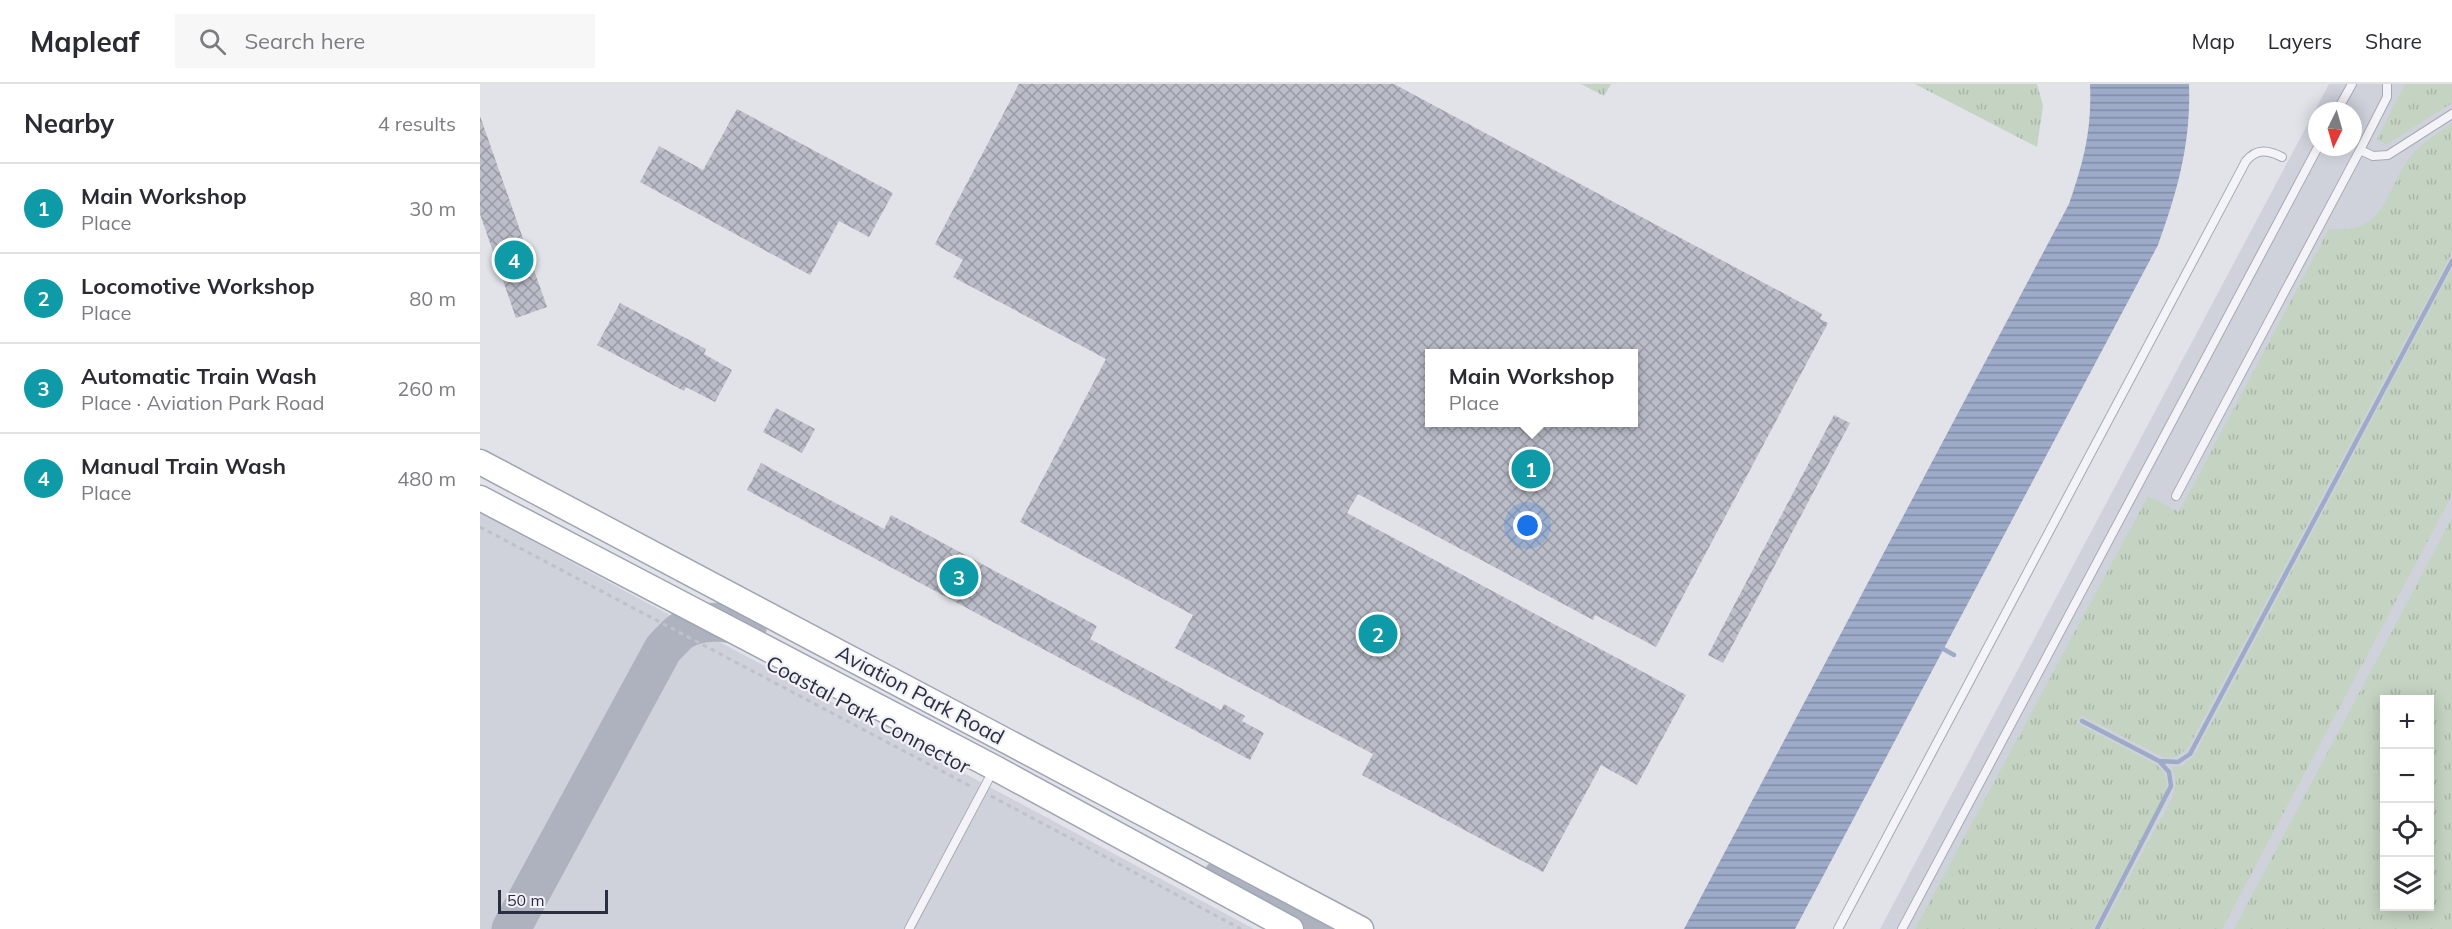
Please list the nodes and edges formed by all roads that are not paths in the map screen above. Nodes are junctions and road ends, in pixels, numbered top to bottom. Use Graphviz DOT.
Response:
graph roads {
  1 [pos="2352,84"];
  2 [pos="2386,84"];
  3 [pos="2342,102"];
  4 [pos="2452,114"];
  5 [pos="2362,146"];
  6 [pos="2362,151"];
  7 [pos="2313,156"];
  8 [pos="2357,156"];
  9 [pos="2282,157"];
  10 [pos="480,462"];
  11 [pos="2176,496"];
  12 [pos="480,498"];
  13 [pos="995,768"];
  14 [pos="909,929"];
  15 [pos="1291,929"];
  16 [pos="1360,929"];
  17 [pos="1838,929"];
  18 [pos="1902,929"];
  1 -- 3 [label="lane"];
  2 -- 5 [label="lane"];
  4 -- 6 [label="lane"];
  7 -- 18 [label="lane"];
  8 -- 11 [label="lane"];
  9 -- 17 [label="lane"];
  10 -- 16 [label="main road, Aviation Park Road"];
  12 -- 13 [label="main road, Aviation Park Road"];
  13 -- 14 [label="lane"];
  13 -- 15 [label="main road, Aviation Park Road"];
}
